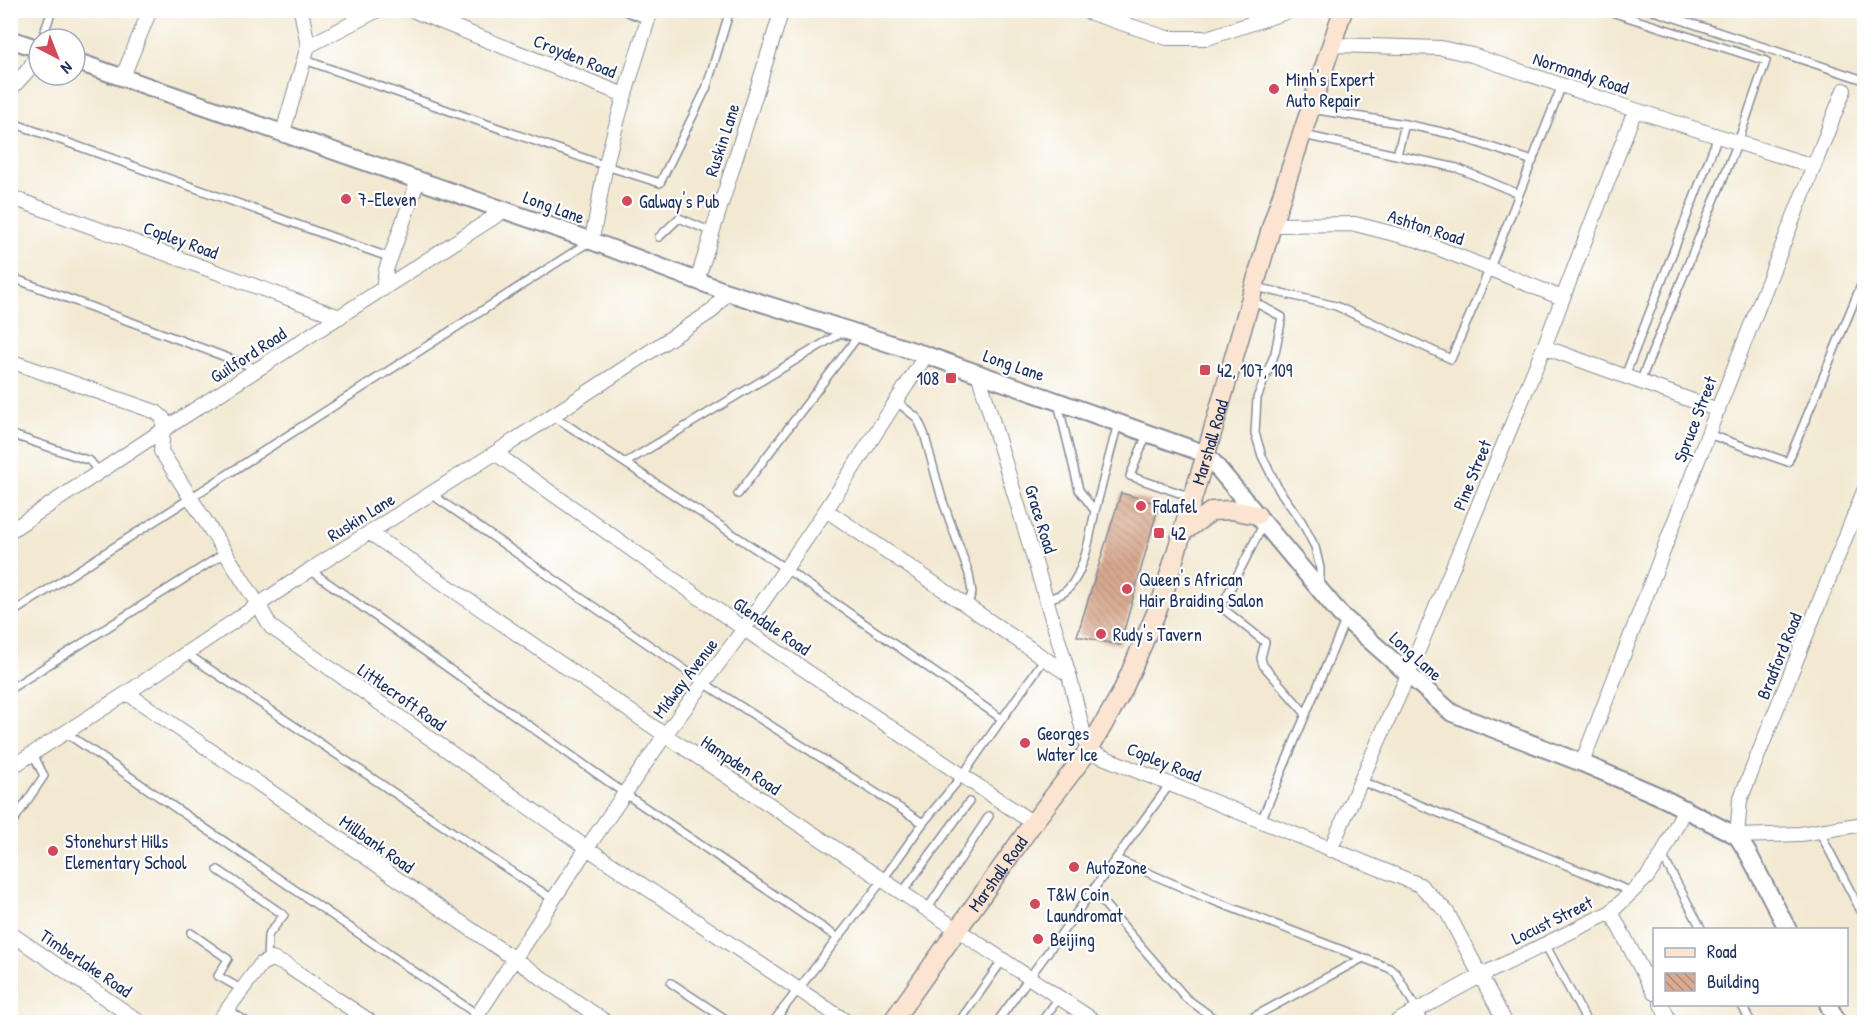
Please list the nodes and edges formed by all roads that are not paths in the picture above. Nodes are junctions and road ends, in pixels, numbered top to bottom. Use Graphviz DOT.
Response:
graph roads {
  1 [pos="52,10"];
  2 [pos="156,10"];
  3 [pos="301,10"];
  4 [pos="378,10"];
  5 [pos="412,10"];
  6 [pos="622,10"];
  7 [pos="730,10"];
  8 [pos="782,10"];
  9 [pos="1082,10"];
  10 [pos="1292,10"];
  11 [pos="1342,10"];
  12 [pos="1605,10"];
  13 [pos="1651,10"];
  14 [pos="150,11"];
  15 [pos="649,15"];
  16 [pos="1259,16"];
  17 [pos="46,27"];
  18 [pos="10,39"];
  19 [pos="27,44"];
  20 [pos="1332,45"];
  21 [pos="308,46"];
  22 [pos="304,60"];
  23 [pos="87,65"];
  24 [pos="27,71"];
  25 [pos="123,76"];
  26 [pos="1864,80"];
  27 [pos="1562,86"];
  28 [pos="10,90"];
  29 [pos="1844,90"];
  30 [pos="624,96"];
  31 [pos="1311,109"];
  32 [pos="1635,110"];
  33 [pos="10,122"];
  34 [pos="1405,124"];
  35 [pos="283,132"];
  36 [pos="1302,135"];
  37 [pos="1718,136"];
  38 [pos="1738,142"];
  39 [pos="1397,155"];
  40 [pos="1533,161"];
  41 [pos="606,166"];
  42 [pos="1813,166"];
  43 [pos="418,180"];
  44 [pos="1520,194"];
  45 [pos="10,197"];
  46 [pos="505,210"];
  47 [pos="1272,225"];
  48 [pos="712,232"];
  49 [pos="659,237"];
  50 [pos="591,241"];
  51 [pos="391,258"];
  52 [pos="1490,268"];
  53 [pos="10,277"];
  54 [pos="1864,278"];
  55 [pos="697,281"];
  56 [pos="383,289"];
  57 [pos="727,292"];
  58 [pos="1252,293"];
  59 [pos="1562,298"];
  60 [pos="340,317"];
  61 [pos="852,332"];
  62 [pos="1544,347"];
  63 [pos="926,355"];
  64 [pos="10,361"];
  65 [pos="258,369"];
  66 [pos="978,373"];
  67 [pos="1625,376"];
  68 [pos="1640,381"];
  69 [pos="896,400"];
  70 [pos="1057,401"];
  71 [pos="1718,410"];
  72 [pos="552,415"];
  73 [pos="1118,423"];
  74 [pos="163,430"];
  75 [pos="10,434"];
  76 [pos="1147,434"];
  77 [pos="1708,434"];
  78 [pos="495,453"];
  79 [pos="1206,454"];
  80 [pos="625,463"];
  81 [pos="99,472"];
  82 [pos="1864,491"];
  83 [pos="431,494"];
  84 [pos="738,494"];
  85 [pos="190,498"];
  86 [pos="1193,498"];
  87 [pos="826,510"];
  88 [pos="1095,511"];
  89 [pos="1261,519"];
  90 [pos="10,531"];
  91 [pos="1183,532"];
  92 [pos="370,533"];
  93 [pos="225,553"];
  94 [pos="786,569"];
  95 [pos="310,570"];
  96 [pos="1320,589"];
  97 [pos="1046,600"];
  98 [pos="259,606"];
  99 [pos="967,606"];
  100 [pos="10,614"];
  101 [pos="1346,619"];
  102 [pos="744,629"];
  103 [pos="187,654"];
  104 [pos="1045,658"];
  105 [pos="1069,675"];
  106 [pos="1408,675"];
  107 [pos="704,682"];
  108 [pos="10,690"];
  109 [pos="127,693"];
  110 [pos="1306,714"];
  111 [pos="1002,718"];
  112 [pos="66,733"];
  113 [pos="664,735"];
  114 [pos="1088,751"];
  115 [pos="33,754"];
  116 [pos="1582,763"];
  117 [pos="10,768"];
  118 [pos="962,776"];
  119 [pos="1361,781"];
  120 [pos="1170,784"];
  121 [pos="624,794"];
  122 [pos="969,802"];
  123 [pos="1685,808"];
  124 [pos="989,816"];
  125 [pos="1261,821"];
  126 [pos="923,823"];
  127 [pos="1033,824"];
  128 [pos="1864,824"];
  129 [pos="10,826"];
  130 [pos="1819,831"];
  131 [pos="1737,836"];
  132 [pos="587,848"];
  133 [pos="1330,850"];
  134 [pos="1662,855"];
  135 [pos="1116,860"];
  136 [pos="218,870"];
  137 [pos="882,881"];
  138 [pos="1093,891"];
  139 [pos="1632,892"];
  140 [pos="901,894"];
  141 [pos="554,900"];
  142 [pos="926,911"];
  143 [pos="1611,912"];
  144 [pos="1864,917"];
  145 [pos="1701,928"];
  146 [pos="1787,928"];
  147 [pos="957,932"];
  148 [pos="10,933"];
  149 [pos="191,933"];
  150 [pos="838,938"];
  151 [pos="1545,944"];
  152 [pos="1363,958"];
  153 [pos="270,960"];
  154 [pos="514,960"];
  155 [pos="1002,961"];
  156 [pos="1480,976"];
  157 [pos="1029,980"];
  158 [pos="671,983"];
  159 [pos="243,990"];
  160 [pos="798,990"];
  161 [pos="1653,991"];
  162 [pos="1059,999"];
  163 [pos="1662,1006"];
  164 [pos="1742,1006"];
  165 [pos="1828,1006"];
  166 [pos="228,1010"];
  167 [pos="1421,1016"];
  168 [pos="10,1018"];
  169 [pos="479,1020"];
  170 [pos="1090,1021"];
  171 [pos="17,1023"];
  172 [pos="140,1023"];
  173 [pos="218,1023"];
  174 [pos="247,1023"];
  175 [pos="371,1023"];
  176 [pos="606,1023"];
  177 [pos="730,1023"];
  178 [pos="773,1023"];
  179 [pos="847,1023"];
  180 [pos="892,1023"];
  181 [pos="959,1023"];
  182 [pos="997,1023"];
  183 [pos="1041,1023"];
  184 [pos="1219,1023"];
  185 [pos="1244,1023"];
  186 [pos="1396,1023"];
  187 [pos="1505,1023"];
  188 [pos="1587,1023"];
  189 [pos="1670,1023"];
  190 [pos="1751,1023"];
  191 [pos="1837,1023"];
  1 -- 17 [label="lane"];
  2 -- 14 [label="lane"];
  3 -- 21 [label="street"];
  4 -- 21 [label="street"];
  5 -- 30 [label="street, Croyden Road"];
  6 -- 15 [label="lane"];
  7 -- 41 [label="lane"];
  8 -- 48 [label="street, Ruskin Lane"];
  9 -- 16 [label="street"];
  10 -- 16 [label="street"];
  11 -- 20 [label="main road, Marshall Road"];
  12 -- 38 [label="lane"];
  13 -- 26 [label="lane"];
  14 -- 25 [label="street"];
  15 -- 30 [label="street"];
  18 -- 19 [label="street"];
  20 -- 27 [label="street, Normandy Road"];
  20 -- 31 [label="main road, Marshall Road"];
  21 -- 22 [label="street"];
  22 -- 35 [label="street"];
  22 -- 41 [label="lane"];
  23 -- 25 [label="street, Long Lane"];
  24 -- 28 [label="street"];
  25 -- 35 [label="street, Long Lane"];
  27 -- 32 [label="street, Normandy Road"];
  27 -- 40 [label="lane"];
  29 -- 42 [label="street, Spruce Street"];
  30 -- 41 [label="street"];
  31 -- 34 [label="lane"];
  31 -- 36 [label="main road, Marshall Road"];
  32 -- 37 [label="street, Normandy Road"];
  32 -- 59 [label="street, Pine Street"];
  33 -- 51 [label="lane"];
  34 -- 39 [label="lane"];
  34 -- 40 [label="lane"];
  35 -- 43 [label="street, Long Lane"];
  36 -- 39 [label="lane"];
  36 -- 47 [label="main road, Marshall Road"];
  37 -- 38 [label="street, Normandy Road"];
  37 -- 67 [label="lane"];
  38 -- 42 [label="street, Normandy Road"];
  38 -- 68 [label="lane"];
  39 -- 44 [label="lane"];
  40 -- 44 [label="lane"];
  41 -- 50 [label="street"];
  42 -- 71 [label="street, Spruce Street"];
  43 -- 46 [label="street, Long Lane"];
  43 -- 51 [label="street"];
  44 -- 52 [label="lane"];
  45 -- 60 [label="street, Copley Road"];
  46 -- 50 [label="street, Long Lane"];
  46 -- 56 [label="street, Guilford Road"];
  47 -- 52 [label="street, Ashton Road"];
  47 -- 58 [label="main road, Marshall Road"];
  48 -- 49 [label="lane"];
  48 -- 55 [label="street, Ruskin Lane"];
  50 -- 55 [label="street, Long Lane"];
  50 -- 85 [label="lane"];
  51 -- 56 [label="street"];
  52 -- 58 [label="lane"];
  52 -- 59 [label="street, Ashton Road"];
  53 -- 65 [label="lane"];
  54 -- 77 [label="lane"];
  55 -- 57 [label="street, Long Lane"];
  56 -- 60 [label="street, Guilford Road"];
  57 -- 61 [label="street, Long Lane"];
  57 -- 72 [label="street, Ruskin Lane"];
  58 -- 79 [label="main road, Marshall Road"];
  58 -- 96 [label="lane"];
  59 -- 62 [label="street, Pine Street"];
  60 -- 65 [label="street, Guilford Road"];
  61 -- 63 [label="street, Long Lane"];
  61 -- 80 [label="lane"];
  61 -- 84 [label="lane"];
  62 -- 67 [label="street"];
  62 -- 106 [label="street, Pine Street"];
  63 -- 66 [label="street, Long Lane"];
  63 -- 69 [label="street, Midway Avenue"];
  64 -- 74 [label="street"];
  65 -- 74 [label="street, Guilford Road"];
  66 -- 70 [label="street, Long Lane"];
  66 -- 97 [label="street, Grace Road"];
  67 -- 68 [label="street"];
  68 -- 71 [label="street"];
  69 -- 87 [label="street, Midway Avenue"];
  69 -- 99 [label="lane"];
  70 -- 73 [label="street, Long Lane"];
  70 -- 88 [label="lane"];
  71 -- 77 [label="street, Spruce Street"];
  72 -- 78 [label="street, Ruskin Lane"];
  72 -- 80 [label="lane"];
  73 -- 76 [label="street, Long Lane"];
  73 -- 88 [label="lane"];
  74 -- 81 [label="street, Guilford Road"];
  74 -- 85 [label="street, Littlecroft Road"];
  75 -- 81 [label="lane"];
  76 -- 79 [label="street, Long Lane"];
  76 -- 86 [label="lane"];
  77 -- 116 [label="street, Spruce Street"];
  78 -- 83 [label="street, Ruskin Lane"];
  78 -- 102 [label="street, Glendale Road"];
  79 -- 86 [label="main road, Marshall Road"];
  79 -- 89 [label="street, Long Lane"];
  80 -- 94 [label="lane"];
  81 -- 90 [label="street, Guilford Road"];
  82 -- 131 [label="street, Bradford Road"];
  83 -- 92 [label="street, Ruskin Lane"];
  83 -- 107 [label="lane"];
  85 -- 93 [label="street, Littlecroft Road"];
  85 -- 100 [label="lane"];
  86 -- 91 [label="main road, Marshall Road"];
  87 -- 94 [label="street, Midway Avenue"];
  87 -- 99 [label="street"];
  88 -- 97 [label="lane"];
  89 -- 91 [label="main road"];
  89 -- 96 [label="street, Long Lane"];
  89 -- 110 [label="lane"];
  91 -- 114 [label="main road, Marshall Road"];
  92 -- 95 [label="street, Ruskin Lane"];
  92 -- 113 [label="street, Hampden Road"];
  93 -- 98 [label="street, Littlecroft Road"];
  93 -- 108 [label="lane"];
  94 -- 102 [label="street, Midway Avenue"];
  94 -- 111 [label="lane"];
  95 -- 98 [label="street, Ruskin Lane"];
  95 -- 121 [label="lane"];
  96 -- 101 [label="street, Long Lane"];
  97 -- 105 [label="street, Grace Road"];
  98 -- 103 [label="street, Ruskin Lane"];
  98 -- 132 [label="street, Littlecroft Road"];
  99 -- 104 [label="street"];
  101 -- 106 [label="street, Long Lane"];
  101 -- 110 [label="lane"];
  102 -- 107 [label="street, Midway Avenue"];
  102 -- 118 [label="street, Glendale Road"];
  103 -- 109 [label="street, Ruskin Lane"];
  103 -- 141 [label="lane"];
  104 -- 105 [label="street"];
  104 -- 111 [label="lane"];
  105 -- 114 [label="street"];
  106 -- 116 [label="street, Long Lane"];
  106 -- 119 [label="street, Pine Street"];
  107 -- 113 [label="street, Midway Avenue"];
  107 -- 126 [label="lane"];
  109 -- 112 [label="street, Ruskin Lane"];
  109 -- 154 [label="street, Millbank Road"];
  110 -- 125 [label="lane"];
  111 -- 118 [label="lane"];
  112 -- 115 [label="street, Ruskin Lane"];
  112 -- 169 [label="lane"];
  113 -- 121 [label="street, Midway Avenue"];
  113 -- 137 [label="street, Hampden Road"];
  114 -- 120 [label="street, Copley Road"];
  114 -- 127 [label="main road, Marshall Road"];
  115 -- 117 [label="street, Ruskin Lane"];
  115 -- 129 [label="lane"];
  116 -- 123 [label="street, Long Lane"];
  118 -- 126 [label="lane"];
  118 -- 127 [label="street, Glendale Road"];
  119 -- 133 [label="street, Pine Street"];
  119 -- 139 [label="lane"];
  120 -- 125 [label="street, Copley Road"];
  120 -- 135 [label="lane"];
  121 -- 132 [label="street, Midway Avenue"];
  121 -- 150 [label="lane"];
  122 -- 140 [label="lane"];
  123 -- 131 [label="street, Long Lane"];
  123 -- 134 [label="street, Locust Street"];
  124 -- 142 [label="lane"];
  125 -- 133 [label="street, Copley Road"];
  126 -- 137 [label="lane"];
  127 -- 147 [label="main road, Marshall Road"];
  128 -- 130 [label="street"];
  130 -- 131 [label="street"];
  130 -- 144 [label="lane"];
  131 -- 146 [label="street"];
  132 -- 141 [label="street, Midway Avenue"];
  132 -- 160 [label="street, Littlecroft Road"];
  133 -- 156 [label="street, Copley Road"];
  134 -- 139 [label="street, Locust Street"];
  134 -- 145 [label="lane"];
  135 -- 138 [label="lane"];
  135 -- 152 [label="lane"];
  136 -- 153 [label="lane"];
  137 -- 140 [label="street, Hampden Road"];
  137 -- 150 [label="lane"];
  138 -- 157 [label="lane"];
  138 -- 184 [label="lane"];
  139 -- 143 [label="street, Locust Street"];
  140 -- 142 [label="street, Hampden Road"];
  141 -- 154 [label="street, Midway Avenue"];
  142 -- 147 [label="street, Hampden Road"];
  143 -- 151 [label="street, Locust Street"];
  143 -- 161 [label="street"];
  147 -- 155 [label="street, Hampden Road"];
  147 -- 180 [label="main road, Marshall Road"];
  148 -- 172 [label="street, Timberlake Road"];
  149 -- 159 [label="lane"];
  150 -- 160 [label="lane"];
  151 -- 156 [label="street, Locust Street"];
  151 -- 188 [label="lane"];
  152 -- 167 [label="lane"];
  152 -- 185 [label="lane"];
  153 -- 159 [label="street"];
  153 -- 175 [label="street"];
  154 -- 169 [label="street, Midway Avenue"];
  154 -- 176 [label="street, Millbank Road"];
  155 -- 157 [label="street, Hampden Road"];
  155 -- 181 [label="lane"];
  156 -- 167 [label="street, Locust Street"];
  156 -- 187 [label="street, Copley Road"];
  157 -- 162 [label="street, Hampden Road"];
  157 -- 182 [label="lane"];
  158 -- 177 [label="lane"];
  159 -- 166 [label="street"];
  160 -- 178 [label="lane"];
  160 -- 179 [label="street, Littlecroft Road"];
  162 -- 170 [label="street, Hampden Road"];
  162 -- 183 [label="lane"];
  163 -- 189 [label="street"];
  164 -- 190 [label="lane"];
  165 -- 191 [label="street"];
  166 -- 173 [label="street"];
  166 -- 174 [label="lane"];
  167 -- 186 [label="street, Locust Street"];
  168 -- 171 [label="lane"];
}
